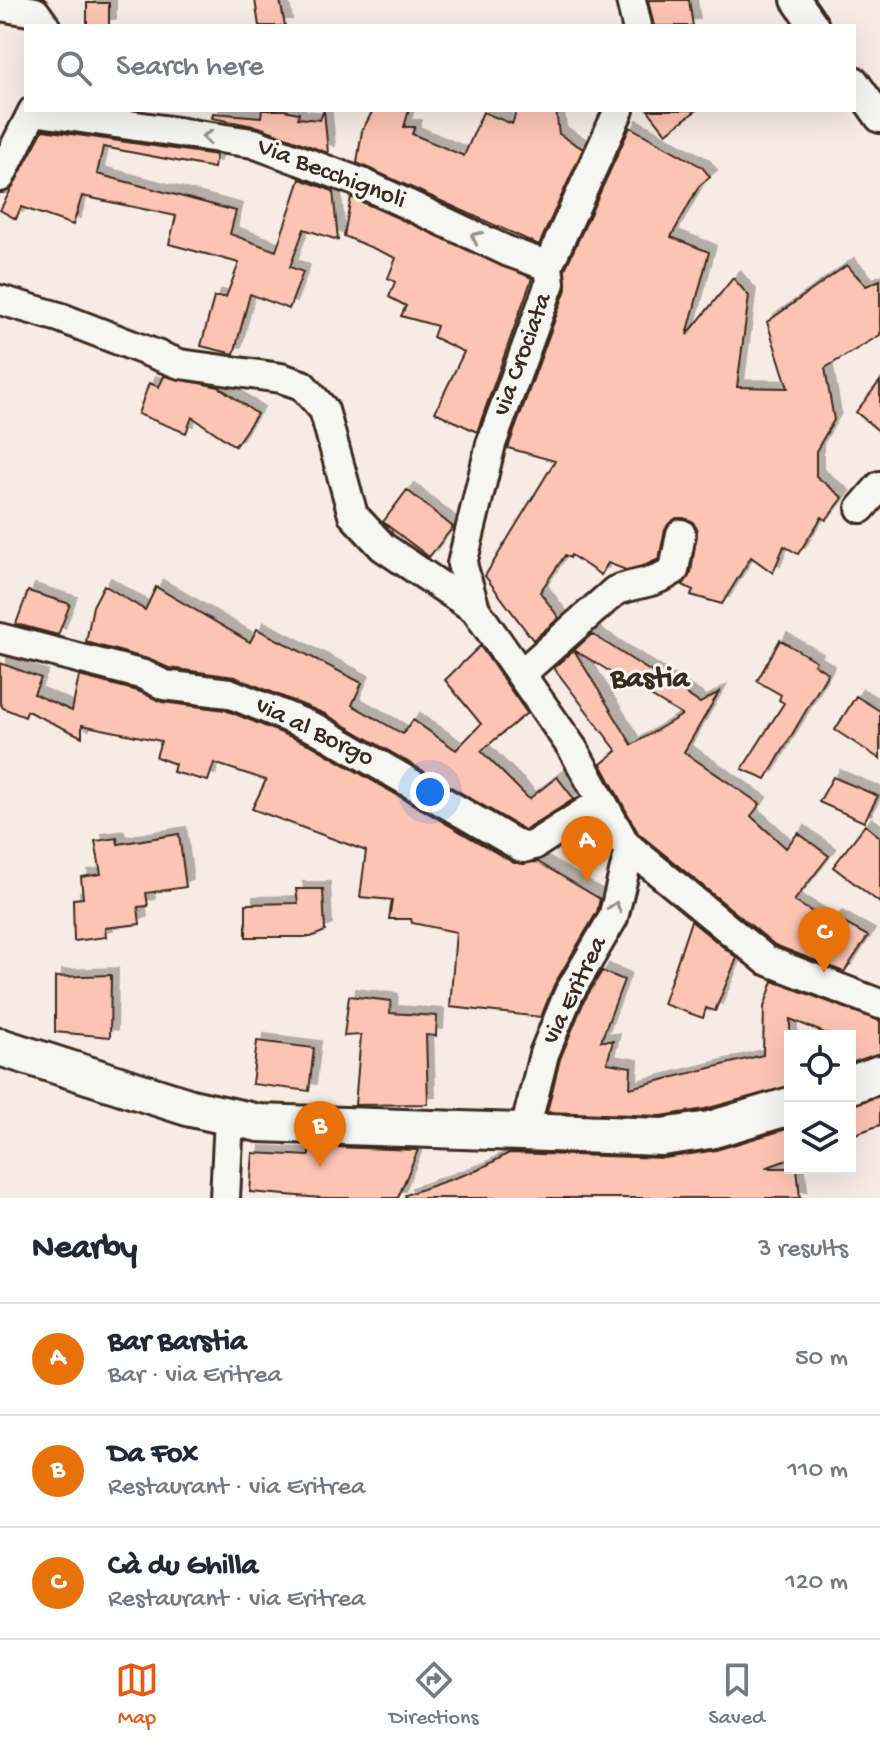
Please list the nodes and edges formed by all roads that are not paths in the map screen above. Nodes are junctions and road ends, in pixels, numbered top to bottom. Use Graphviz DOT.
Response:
graph roads {
  1 [pos="631,0"];
  2 [pos="796,0"];
  3 [pos="0,6"];
  4 [pos="44,24"];
  5 [pos="637,24"];
  6 [pos="813,24"];
  7 [pos="856,84"];
  8 [pos="33,112"];
  9 [pos="41,112"];
  10 [pos="618,112"];
  11 [pos="880,118"];
  12 [pos="0,177"];
  13 [pos="548,266"];
  14 [pos="0,300"];
  15 [pos="880,486"];
  16 [pos="861,508"];
  17 [pos="681,534"];
  18 [pos="475,609"];
  19 [pos="0,638"];
  20 [pos="521,674"];
  21 [pos="601,802"];
  22 [pos="630,848"];
  23 [pos="880,1004"];
  24 [pos="0,1047"];
  25 [pos="880,1074"];
  26 [pos="856,1083"];
  27 [pos="784,1108"];
  28 [pos="229,1118"];
  29 [pos="524,1134"];
  30 [pos="225,1198"];
  1 -- 5 [label="street"];
  2 -- 6 [label="street"];
  3 -- 4 [label="street"];
  7 -- 11 [label="street"];
  8 -- 12 [label="street, Via Becchignoli"];
  13 -- 9 [label="street, Via Becchignoli, one-way"];
  10 -- 13 [label="street, via Crociata"];
  13 -- 18 [label="street, via Crociata"];
  14 -- 18 [label="street"];
  15 -- 16 [label="street"];
  17 -- 20 [label="street"];
  18 -- 20 [label="street"];
  19 -- 21 [label="street, via al Borgo"];
  20 -- 21 [label="street"];
  21 -- 22 [label="street"];
  22 -- 23 [label="street"];
  29 -- 22 [label="street, via Eritrea, one-way"];
  24 -- 28 [label="main road"];
  25 -- 26 [label="main road"];
  27 -- 29 [label="main road"];
  28 -- 29 [label="main road"];
  28 -- 30 [label="street"];
}
